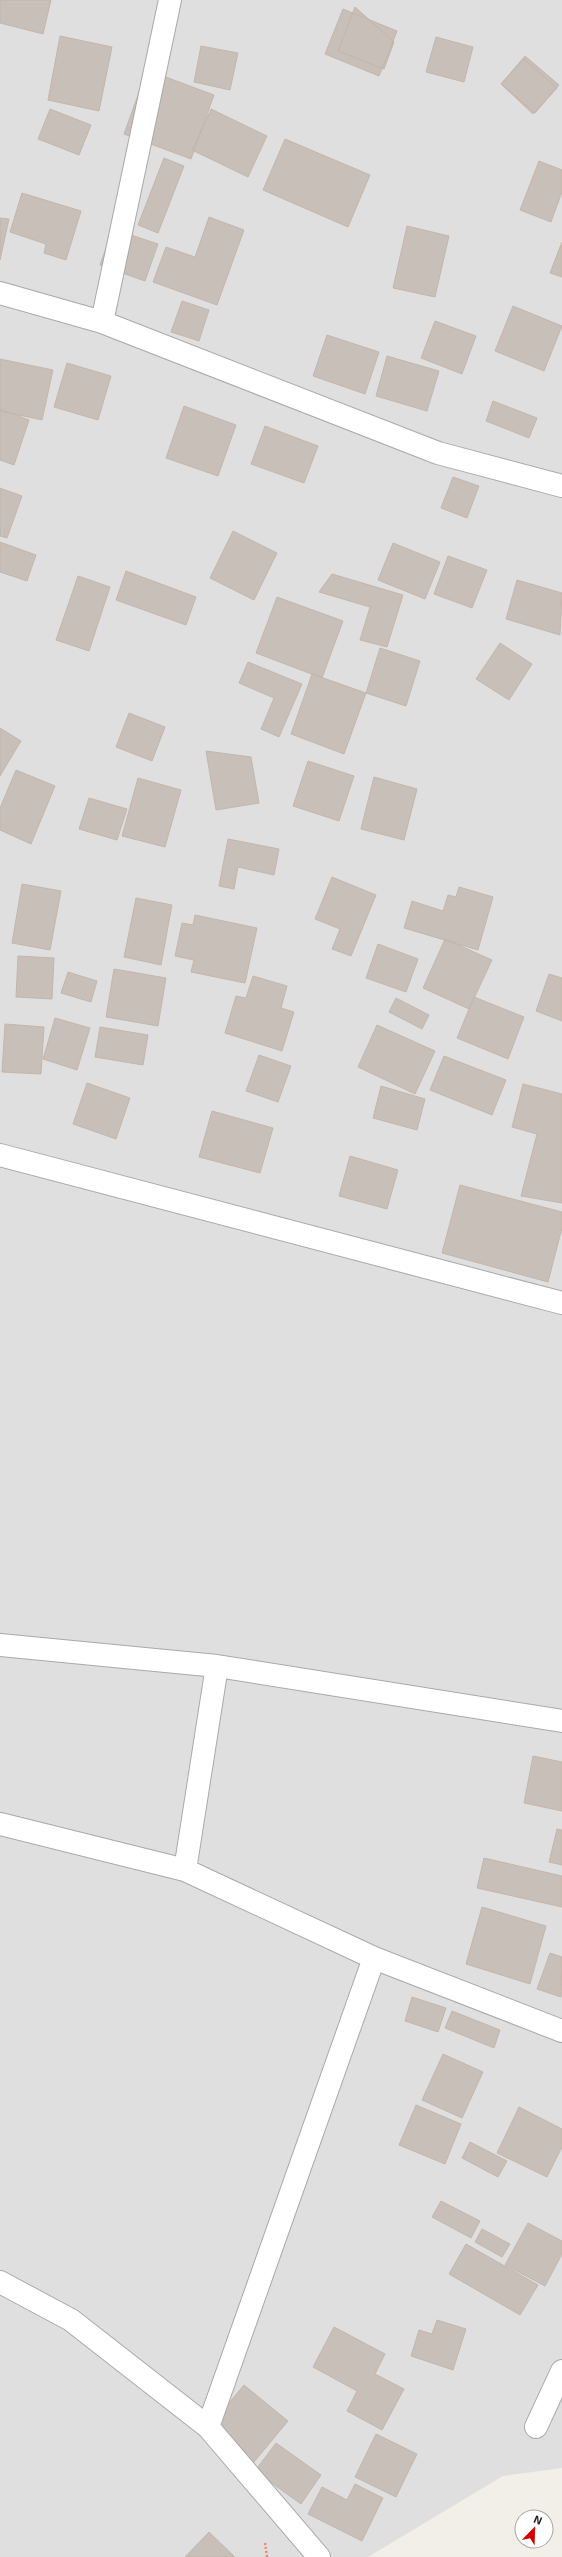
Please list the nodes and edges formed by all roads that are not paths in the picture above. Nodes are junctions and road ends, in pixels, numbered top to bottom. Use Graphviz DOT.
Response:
graph roads {
  1 [pos="170,0"];
  2 [pos="0,293"];
  3 [pos="102,322"];
  4 [pos="562,486"];
  5 [pos="0,1155"];
  6 [pos="562,1303"];
  7 [pos="0,1644"];
  8 [pos="217,1666"];
  9 [pos="562,1722"];
  10 [pos="0,1824"];
  11 [pos="185,1870"];
  12 [pos="374,1958"];
  13 [pos="562,2031"];
  14 [pos="0,2282"];
  15 [pos="562,2372"];
  16 [pos="208,2427"];
  17 [pos="536,2427"];
  18 [pos="319,2557"];
  1 -- 3 [label="street"];
  2 -- 3 [label="street"];
  3 -- 4 [label="street"];
  5 -- 6 [label="street"];
  7 -- 8 [label="street"];
  8 -- 9 [label="street"];
  8 -- 11 [label="street"];
  10 -- 11 [label="street"];
  11 -- 12 [label="street"];
  12 -- 13 [label="street"];
  12 -- 16 [label="street"];
  14 -- 16 [label="street"];
  15 -- 17 [label="street"];
  16 -- 18 [label="street"];
}
